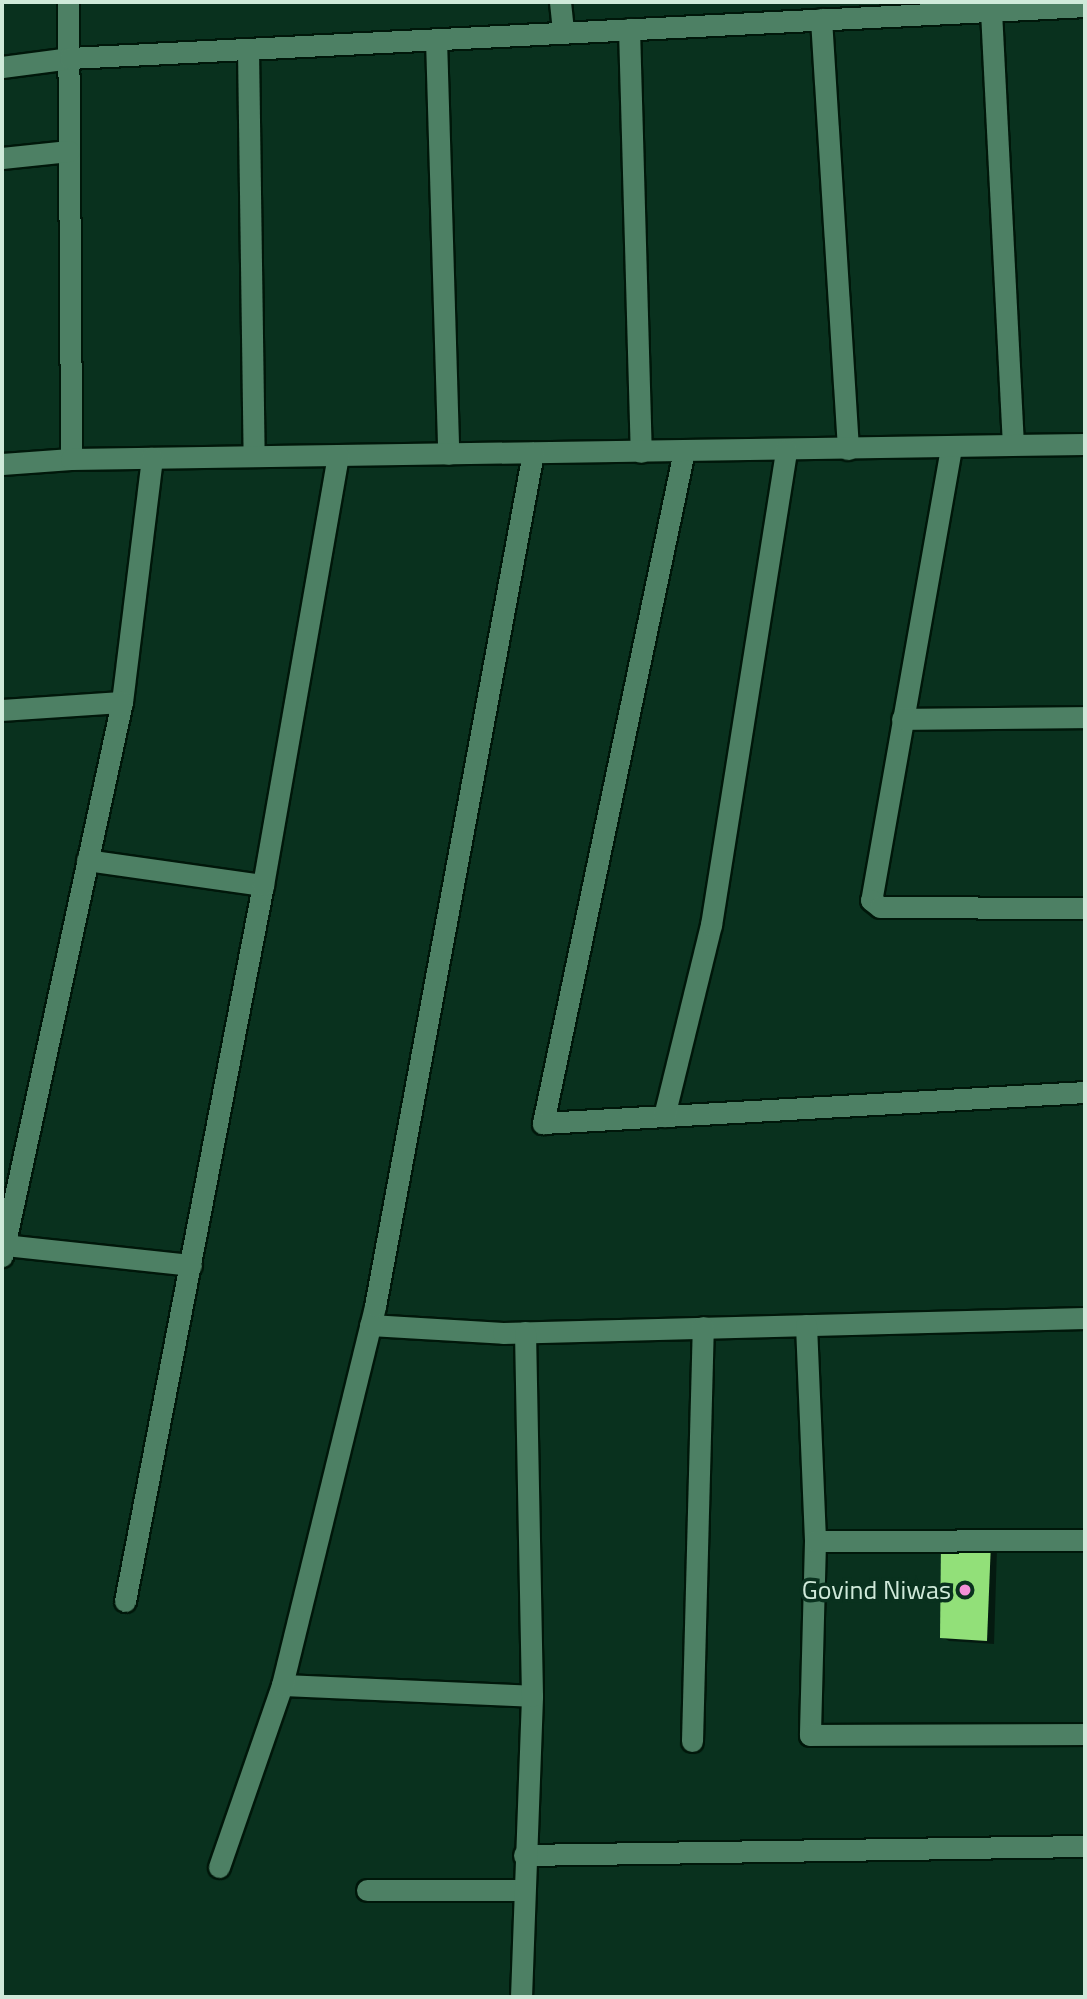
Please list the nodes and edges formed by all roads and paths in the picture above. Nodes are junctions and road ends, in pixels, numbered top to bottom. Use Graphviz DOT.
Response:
graph roads {
  1 [pos="68,2"];
  2 [pos="560,2"];
  3 [pos="1085,6"];
  4 [pos="952,7"];
  5 [pos="991,11"];
  6 [pos="757,12"];
  7 [pos="821,19"];
  8 [pos="629,29"];
  9 [pos="563,32"];
  10 [pos="436,39"];
  11 [pos="247,49"];
  12 [pos="71,58"];
  13 [pos="2,66"];
  14 [pos="69,151"];
  15 [pos="2,158"];
  16 [pos="1013,444"];
  17 [pos="1085,444"];
  18 [pos="951,448"];
  19 [pos="848,449"];
  20 [pos="786,450"];
  21 [pos="684,451"];
  22 [pos="641,452"];
  23 [pos="533,453"];
  24 [pos="447,454"];
  25 [pos="254,456"];
  26 [pos="338,456"];
  27 [pos="152,458"];
  28 [pos="71,459"];
  29 [pos="2,464"];
  30 [pos="122,702"];
  31 [pos="2,710"];
  32 [pos="1085,717"];
  33 [pos="902,719"];
  34 [pos="87,860"];
  35 [pos="263,885"];
  36 [pos="1085,908"];
  37 [pos="1085,1092"];
  38 [pos="664,1116"];
  39 [pos="3,1251"];
  40 [pos="191,1265"];
  41 [pos="1085,1318"];
  42 [pos="370,1325"];
  43 [pos="806,1325"];
  44 [pos="703,1327"];
  45 [pos="525,1332"];
  46 [pos="1085,1540"];
  47 [pos="815,1541"];
  48 [pos="125,1601"];
  49 [pos="282,1685"];
  50 [pos="532,1696"];
  51 [pos="1085,1734"];
  52 [pos="692,1741"];
  53 [pos="1085,1846"];
  54 [pos="524,1855"];
  55 [pos="219,1867"];
  56 [pos="367,1890"];
  57 [pos="522,1890"];
  58 [pos="521,1997"];
  1 -- 12 [label="street"];
  2 -- 9 [label="street"];
  3 -- 5 [label="street"];
  4 -- 5 [label="street"];
  4 -- 7 [label="street"];
  5 -- 16 [label="street"];
  6 -- 7 [label="street"];
  6 -- 8 [label="street"];
  7 -- 19 [label="street"];
  8 -- 9 [label="street"];
  8 -- 22 [label="street"];
  9 -- 10 [label="street"];
  10 -- 11 [label="street"];
  10 -- 24 [label="street"];
  11 -- 12 [label="street"];
  11 -- 25 [label="street"];
  12 -- 13 [label="street"];
  12 -- 14 [label="street"];
  14 -- 15 [label="street"];
  14 -- 28 [label="street"];
  16 -- 17 [label="street"];
  16 -- 18 [label="street"];
  18 -- 19 [label="street"];
  18 -- 33 [label="street"];
  19 -- 20 [label="street"];
  20 -- 21 [label="street"];
  20 -- 38 [label="street"];
  21 -- 22 [label="street"];
  21 -- 38 [label="street"];
  22 -- 23 [label="street"];
  23 -- 24 [label="street"];
  23 -- 42 [label="street"];
  24 -- 26 [label="street"];
  25 -- 26 [label="street"];
  25 -- 27 [label="street"];
  26 -- 35 [label="street"];
  27 -- 28 [label="street"];
  27 -- 30 [label="street"];
  28 -- 29 [label="street"];
  30 -- 31 [label="street"];
  30 -- 34 [label="street"];
  32 -- 33 [label="street"];
  33 -- 36 [label="street"];
  34 -- 35 [label="street"];
  34 -- 39 [label="street"];
  35 -- 40 [label="street"];
  37 -- 38 [label="street"];
  39 -- 40 [label="street"];
  40 -- 48 [label="street"];
  41 -- 43 [label="street"];
  42 -- 45 [label="street"];
  42 -- 49 [label="street"];
  43 -- 44 [label="street"];
  43 -- 47 [label="street"];
  44 -- 45 [label="street"];
  44 -- 52 [label="street"];
  45 -- 50 [label="street"];
  46 -- 47 [label="street"];
  47 -- 51 [label="street"];
  49 -- 50 [label="street"];
  49 -- 55 [label="street"];
  50 -- 54 [label="street"];
  53 -- 54 [label="street"];
  54 -- 57 [label="street"];
  56 -- 57 [label="street"];
  57 -- 58 [label="street"];
}
